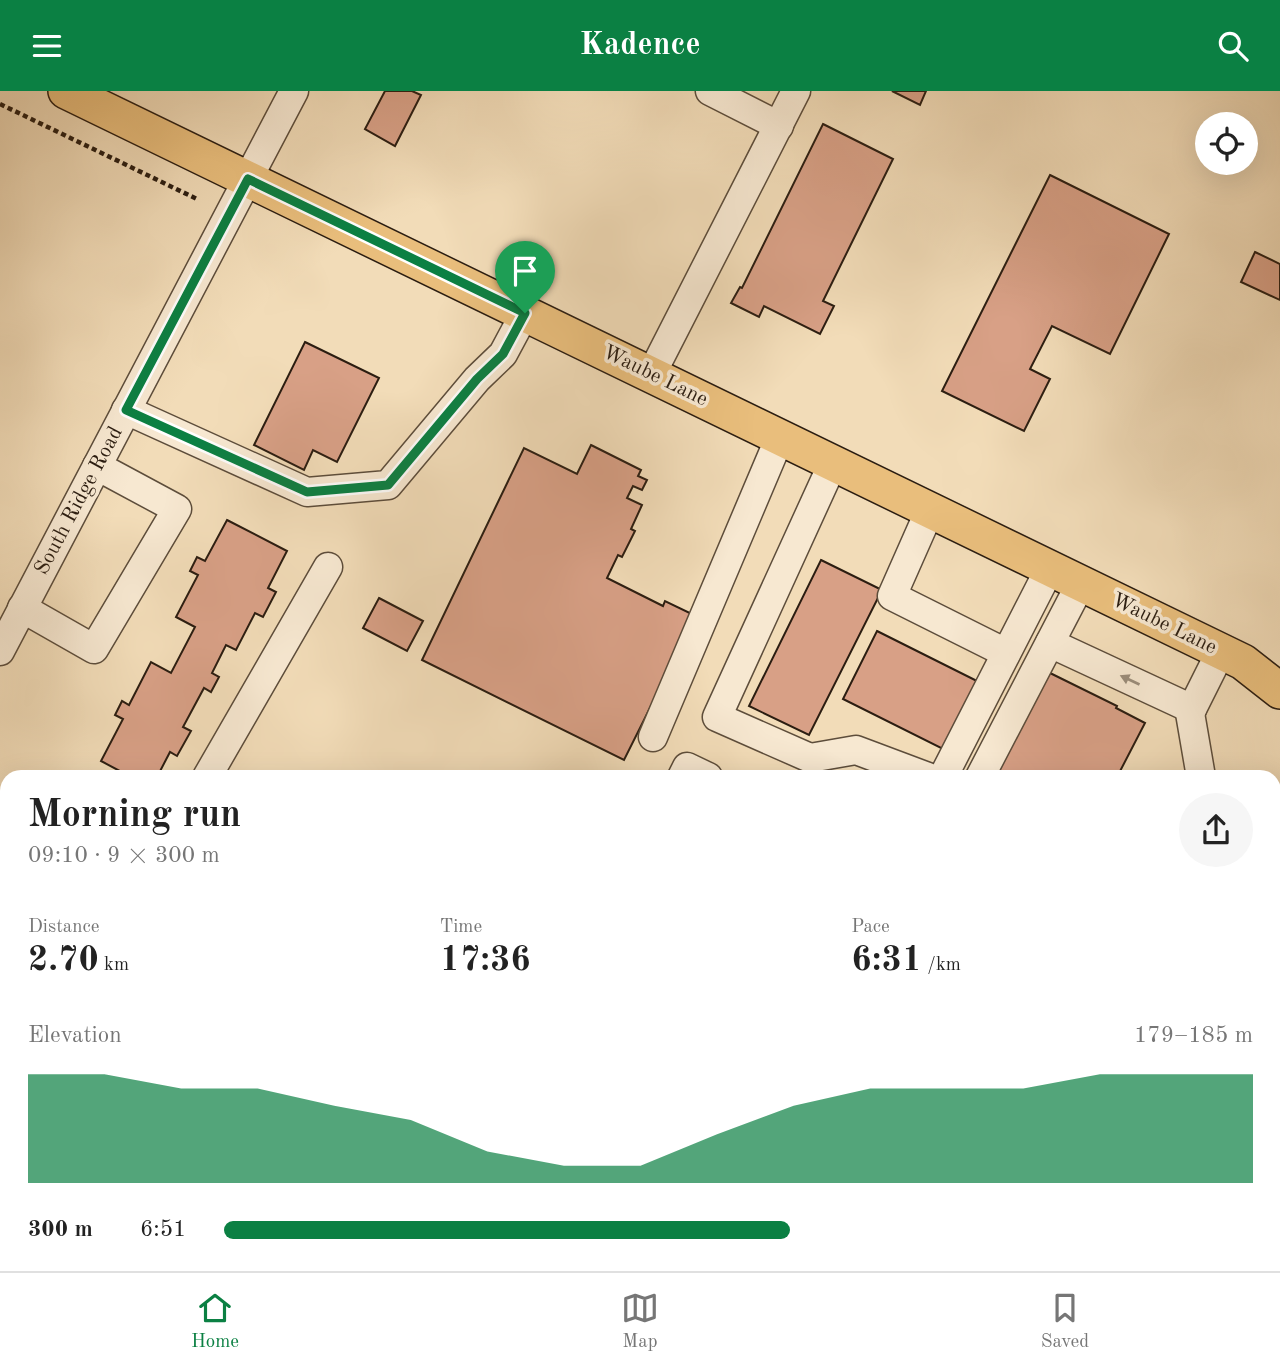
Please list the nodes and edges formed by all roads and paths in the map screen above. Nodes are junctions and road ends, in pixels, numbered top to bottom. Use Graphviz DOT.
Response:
graph roads {
  1 [pos="66,91"];
  2 [pos="294,91"];
  3 [pos="710,91"];
  4 [pos="796,91"];
  5 [pos="0,104"];
  6 [pos="779,126"];
  7 [pos="248,179"];
  8 [pos="192,185"];
  9 [pos="187,195"];
  10 [pos="199,200"];
  11 [pos="525,313"];
  12 [pos="651,375"];
  13 [pos="126,410"];
  14 [pos="780,437"];
  15 [pos="833,463"];
  16 [pos="97,466"];
  17 [pos="930,510"];
  18 [pos="328,567"];
  19 [pos="1050,568"];
  20 [pos="1081,583"];
  21 [pos="22,608"];
  22 [pos="1050,643"];
  23 [pos="0,651"];
  24 [pos="1006,653"];
  25 [pos="1232,657"];
  26 [pos="1280,668"];
  27 [pos="1280,691"];
  28 [pos="1192,709"];
  29 [pos="653,737"];
  30 [pos="211,770"];
  31 [pos="909,770"];
  32 [pos="947,770"];
  33 [pos="984,770"];
  34 [pos="1200,770"];
  1 -- 7 [label="main road, Waube Lane"];
  2 -- 7 [label="street, South Ridge Road"];
  3 -- 6 [label="street"];
  4 -- 6 [label="street"];
  5 -- 9 [label="path"];
  6 -- 12 [label="street"];
  7 -- 11 [label="main road, Waube Lane"];
  7 -- 13 [label="street, South Ridge Road"];
  8 -- 9 [label="path"];
  9 -- 10 [label="path"];
  11 -- 12 [label="main road, Waube Lane"];
  11 -- 13 [label="street"];
  12 -- 14 [label="main road, Waube Lane"];
  13 -- 16 [label="street, South Ridge Road"];
  14 -- 15 [label="main road, Waube Lane"];
  14 -- 29 [label="street"];
  15 -- 17 [label="main road, Waube Lane"];
  15 -- 31 [label="street"];
  16 -- 21 [label="street, South Ridge Road"];
  16 -- 21 [label="street"];
  17 -- 19 [label="main road, Waube Lane"];
  17 -- 24 [label="street"];
  18 -- 30 [label="street"];
  19 -- 20 [label="main road, Waube Lane"];
  19 -- 24 [label="street"];
  20 -- 22 [label="street"];
  20 -- 25 [label="main road, Waube Lane"];
  21 -- 23 [label="street, South Ridge Road"];
  28 -- 22 [label="street, one-way"];
  22 -- 33 [label="street"];
  24 -- 32 [label="street"];
  25 -- 26 [label="main road, Waube Lane"];
  25 -- 27 [label="main road, Waube Lane"];
  25 -- 28 [label="street"];
  28 -- 34 [label="street"];
}
